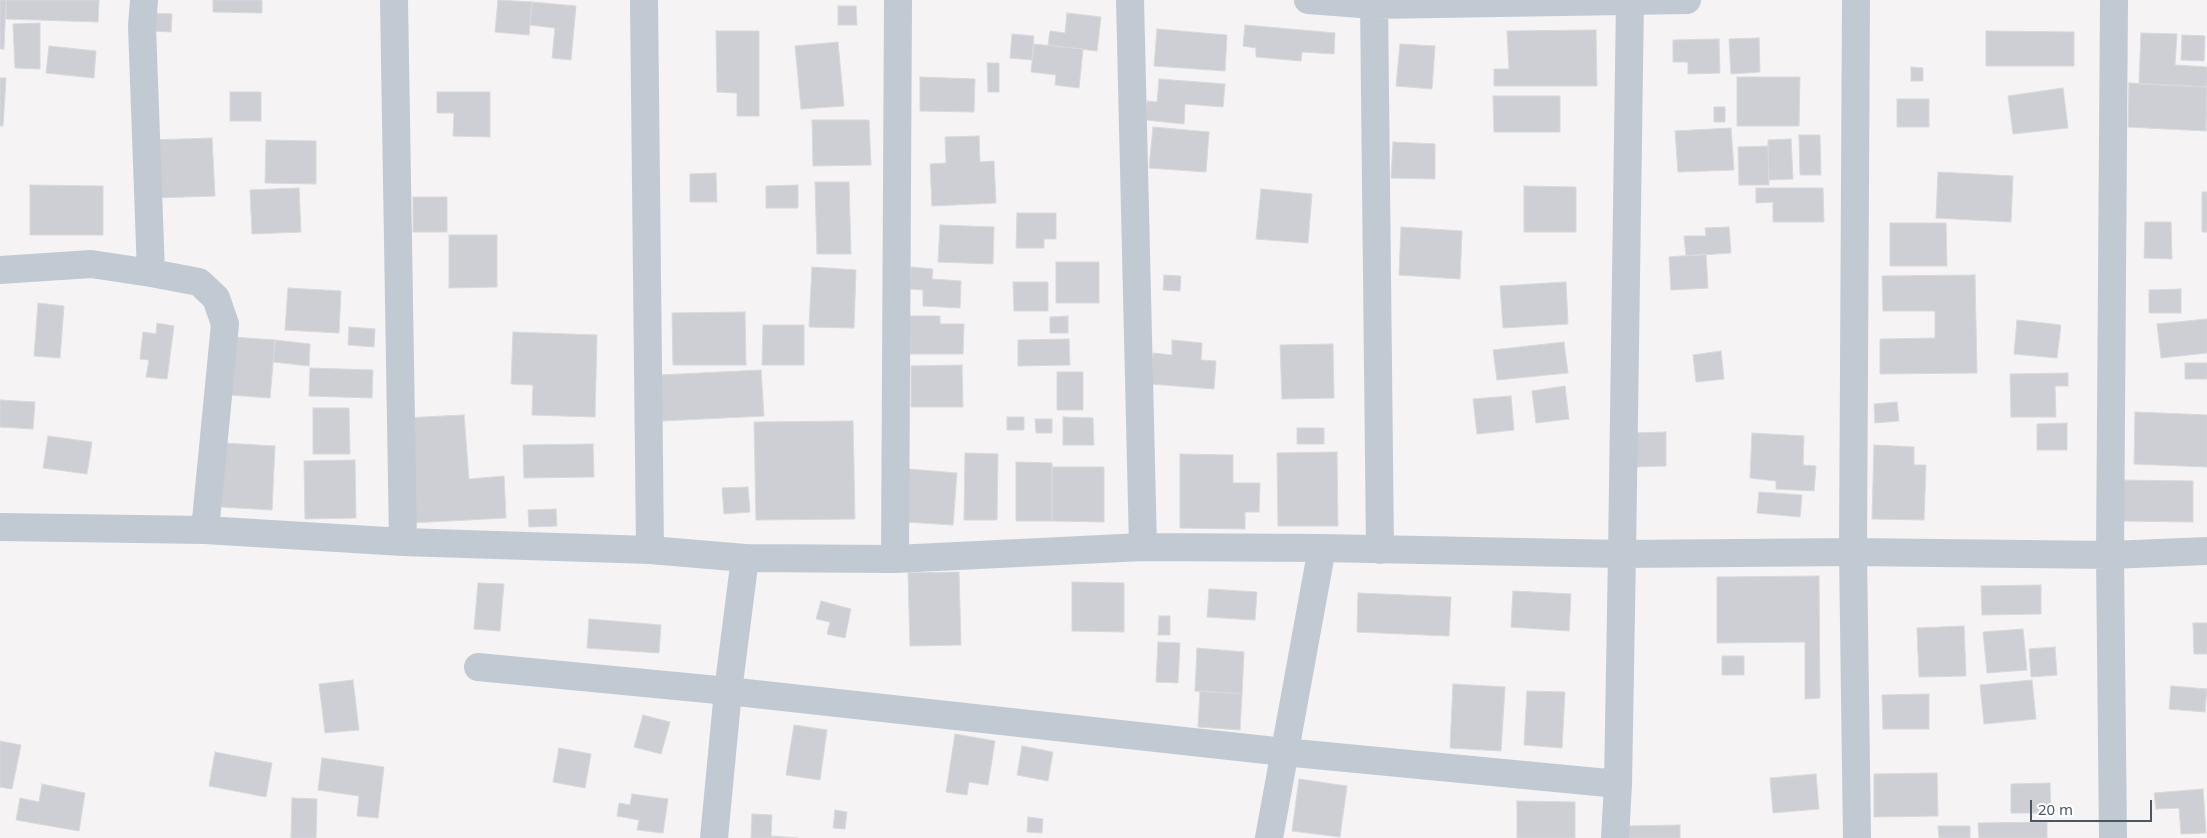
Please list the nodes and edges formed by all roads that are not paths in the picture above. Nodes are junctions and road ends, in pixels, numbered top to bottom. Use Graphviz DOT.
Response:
graph roads {
  1 [pos="144,0"];
  2 [pos="394,0"];
  3 [pos="644,0"];
  4 [pos="898,0"];
  5 [pos="1130,0"];
  6 [pos="1308,0"];
  7 [pos="1630,0"];
  8 [pos="1688,0"];
  9 [pos="1856,0"];
  10 [pos="2114,0"];
  11 [pos="1374,3"];
  12 [pos="0,270"];
  13 [pos="151,273"];
  14 [pos="0,527"];
  15 [pos="205,530"];
  16 [pos="403,542"];
  17 [pos="1143,547"];
  18 [pos="1322,548"];
  19 [pos="650,550"];
  20 [pos="1380,550"];
  21 [pos="2207,551"];
  22 [pos="1853,552"];
  23 [pos="1622,554"];
  24 [pos="2110,555"];
  25 [pos="745,558"];
  26 [pos="896,559"];
  27 [pos="478,667"];
  28 [pos="728,691"];
  29 [pos="1284,752"];
  30 [pos="1618,784"];
  31 [pos="714,838"];
  32 [pos="1269,838"];
  33 [pos="1615,838"];
  34 [pos="1857,838"];
  35 [pos="2113,838"];
  1 -- 13 [label="street"];
  2 -- 16 [label="street"];
  3 -- 19 [label="street"];
  4 -- 26 [label="street"];
  5 -- 17 [label="street"];
  6 -- 11 [label="street"];
  7 -- 8 [label="street"];
  7 -- 11 [label="street"];
  7 -- 23 [label="street"];
  9 -- 22 [label="street"];
  10 -- 24 [label="street"];
  11 -- 20 [label="street"];
  12 -- 13 [label="street"];
  13 -- 15 [label="street"];
  14 -- 15 [label="street"];
  15 -- 16 [label="street"];
  16 -- 19 [label="street"];
  17 -- 18 [label="street"];
  17 -- 26 [label="street"];
  18 -- 20 [label="street"];
  18 -- 29 [label="street"];
  19 -- 25 [label="street"];
  20 -- 23 [label="street"];
  21 -- 24 [label="street"];
  22 -- 23 [label="street"];
  22 -- 24 [label="street"];
  22 -- 34 [label="street"];
  23 -- 30 [label="street"];
  24 -- 35 [label="street"];
  25 -- 26 [label="street"];
  25 -- 28 [label="street"];
  27 -- 28 [label="street"];
  28 -- 29 [label="street"];
  28 -- 31 [label="street"];
  29 -- 30 [label="street"];
  29 -- 32 [label="street"];
  30 -- 33 [label="street"];
}
